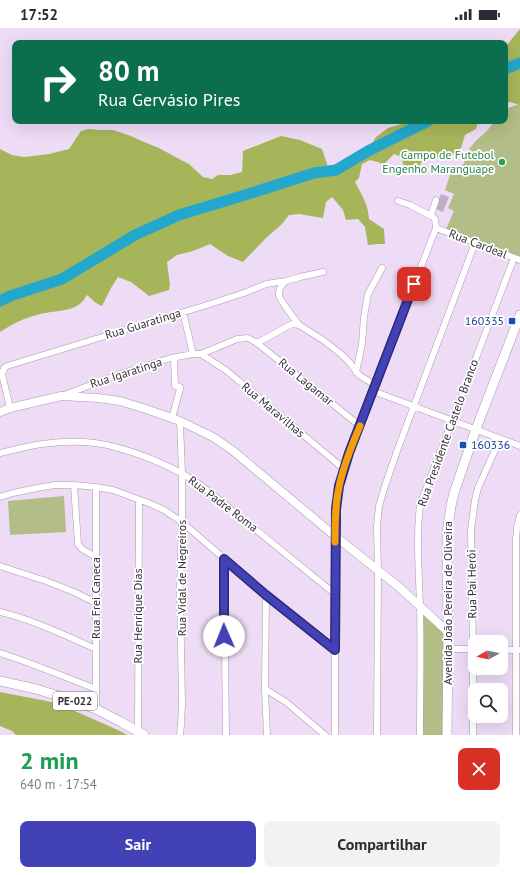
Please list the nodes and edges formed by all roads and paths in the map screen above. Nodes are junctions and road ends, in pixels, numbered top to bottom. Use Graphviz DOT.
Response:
graph roads {
  1 [pos="436,200"];
  2 [pos="398,201"];
  3 [pos="430,215"];
  4 [pos="436,228"];
  5 [pos="475,243"];
  6 [pos="514,258"];
  7 [pos="520,260"];
  8 [pos="382,268"];
  9 [pos="323,272"];
  10 [pos="286,281"];
  11 [pos="183,312"];
  12 [pos="520,315"];
  13 [pos="300,325"];
  14 [pos="251,339"];
  15 [pos="257,343"];
  16 [pos="193,354"];
  17 [pos="201,354"];
  18 [pos="174,358"];
  19 [pos="356,372"];
  20 [pos="374,388"];
  21 [pos="61,396"];
  22 [pos="414,407"];
  23 [pos="10,408"];
  24 [pos="0,412"];
  25 [pos="172,418"];
  26 [pos="453,421"];
  27 [pos="180,422"];
  28 [pos="360,426"];
  29 [pos="476,429"];
  30 [pos="500,439"];
  31 [pos="520,446"];
  32 [pos="0,453"];
  33 [pos="344,469"];
  34 [pos="182,474"];
  35 [pos="74,485"];
  36 [pos="96,487"];
  37 [pos="0,497"];
  38 [pos="139,500"];
  39 [pos="520,515"];
  40 [pos="182,522"];
  41 [pos="335,536"];
  42 [pos="96,557"];
  43 [pos="224,559"];
  44 [pos="0,566"];
  45 [pos="378,571"];
  46 [pos="335,594"];
  47 [pos="266,595"];
  48 [pos="96,603"];
  49 [pos="420,606"];
  50 [pos="0,612"];
  51 [pos="448,632"];
  52 [pos="474,635"];
  53 [pos="96,649"];
  54 [pos="448,649"];
  55 [pos="468,649"];
  56 [pos="335,650"];
  57 [pos="518,650"];
  58 [pos="0,653"];
  59 [pos="474,675"];
  60 [pos="0,681"];
  61 [pos="96,689"];
  62 [pos="265,689"];
  63 [pos="96,709"];
  64 [pos="141,733"];
  65 [pos="180,735"];
  66 [pos="226,735"];
  67 [pos="267,735"];
  68 [pos="326,735"];
  69 [pos="335,735"];
  70 [pos="377,735"];
  71 [pos="420,735"];
  72 [pos="447,735"];
  73 [pos="473,735"];
  74 [pos="516,735"];
  1 -- 3 [label="street"];
  2 -- 3 [label="street"];
  3 -- 4 [label="street"];
  4 -- 5 [label="street, Rua Cardeal"];
  4 -- 20 [label="street"];
  5 -- 6 [label="street, Rua Cardeal"];
  5 -- 22 [label="street"];
  6 -- 7 [label="street, Rua Cardeal"];
  6 -- 26 [label="street, Rua Presidente Castelo Branco"];
  8 -- 19 [label="street"];
  9 -- 10 [label="street, Rua Guaratinga"];
  10 -- 11 [label="street, Rua Guaratinga"];
  10 -- 13 [label="street"];
  11 -- 16 [label="street"];
  11 -- 23 [label="street, Rua Guaratinga"];
  12 -- 29 [label="main road, Avenida João Pereira de Oliveira"];
  13 -- 15 [label="street"];
  13 -- 19 [label="street"];
  14 -- 15 [label="street, Rua Lagamar"];
  14 -- 17 [label="street, Rua Igaratinga"];
  15 -- 28 [label="street, Rua Lagamar"];
  16 -- 17 [label="street, Rua Igaratinga"];
  16 -- 18 [label="street, Rua Igaratinga"];
  17 -- 33 [label="street, Rua Maravilhas"];
  18 -- 21 [label="street, Rua Igaratinga"];
  18 -- 25 [label="street"];
  19 -- 20 [label="street"];
  20 -- 22 [label="street"];
  20 -- 28 [label="street"];
  21 -- 23 [label="street, Rua Igaratinga"];
  21 -- 25 [label="street"];
  22 -- 26 [label="street"];
  22 -- 45 [label="street"];
  23 -- 24 [label="street, Rua Igaratinga"];
  25 -- 27 [label="street"];
  26 -- 29 [label="street"];
  26 -- 49 [label="street, Rua Presidente Castelo Branco"];
  27 -- 34 [label="street, Rua Vidal de Negreiros"];
  27 -- 41 [label="street"];
  28 -- 33 [label="street"];
  29 -- 30 [label="street"];
  29 -- 51 [label="main road, Avenida João Pereira de Oliveira"];
  30 -- 31 [label="street"];
  30 -- 52 [label="street, Rua Pai Herói"];
  32 -- 34 [label="street, Rua Padre Roma"];
  33 -- 41 [label="street"];
  34 -- 40 [label="street, Rua Vidal de Negreiros"];
  34 -- 46 [label="street, Rua Padre Roma"];
  35 -- 36 [label="street"];
  35 -- 37 [label="street"];
  35 -- 42 [label="street"];
  36 -- 38 [label="street"];
  36 -- 42 [label="street, Rua Frei Caneca"];
  38 -- 40 [label="street"];
  38 -- 64 [label="street, Rua Henrique Dias"];
  39 -- 57 [label="street"];
  40 -- 43 [label="street"];
  40 -- 65 [label="street, Rua Vidal de Negreiros"];
  41 -- 45 [label="street"];
  41 -- 46 [label="street"];
  42 -- 48 [label="street, Rua Frei Caneca"];
  43 -- 47 [label="street"];
  43 -- 66 [label="street"];
  44 -- 48 [label="street"];
  45 -- 49 [label="street"];
  45 -- 70 [label="street"];
  46 -- 56 [label="street"];
  47 -- 56 [label="street"];
  47 -- 62 [label="street"];
  48 -- 53 [label="street, Rua Frei Caneca"];
  49 -- 51 [label="street"];
  49 -- 71 [label="street, Rua Presidente Castelo Branco"];
  50 -- 53 [label="street"];
  51 -- 54 [label="main road, Avenida João Pereira de Oliveira"];
  53 -- 61 [label="street, Rua Frei Caneca"];
  54 -- 55 [label="street"];
  54 -- 72 [label="main road, Avenida João Pereira de Oliveira"];
  56 -- 69 [label="street"];
  57 -- 74 [label="street"];
  58 -- 61 [label="street"];
  59 -- 73 [label="street, Rua Pai Herói"];
  60 -- 63 [label="main road, PE-022"];
  61 -- 63 [label="street, Rua Frei Caneca"];
  62 -- 67 [label="street"];
  62 -- 68 [label="street"];
  63 -- 64 [label="main road, PE-022"];
}
